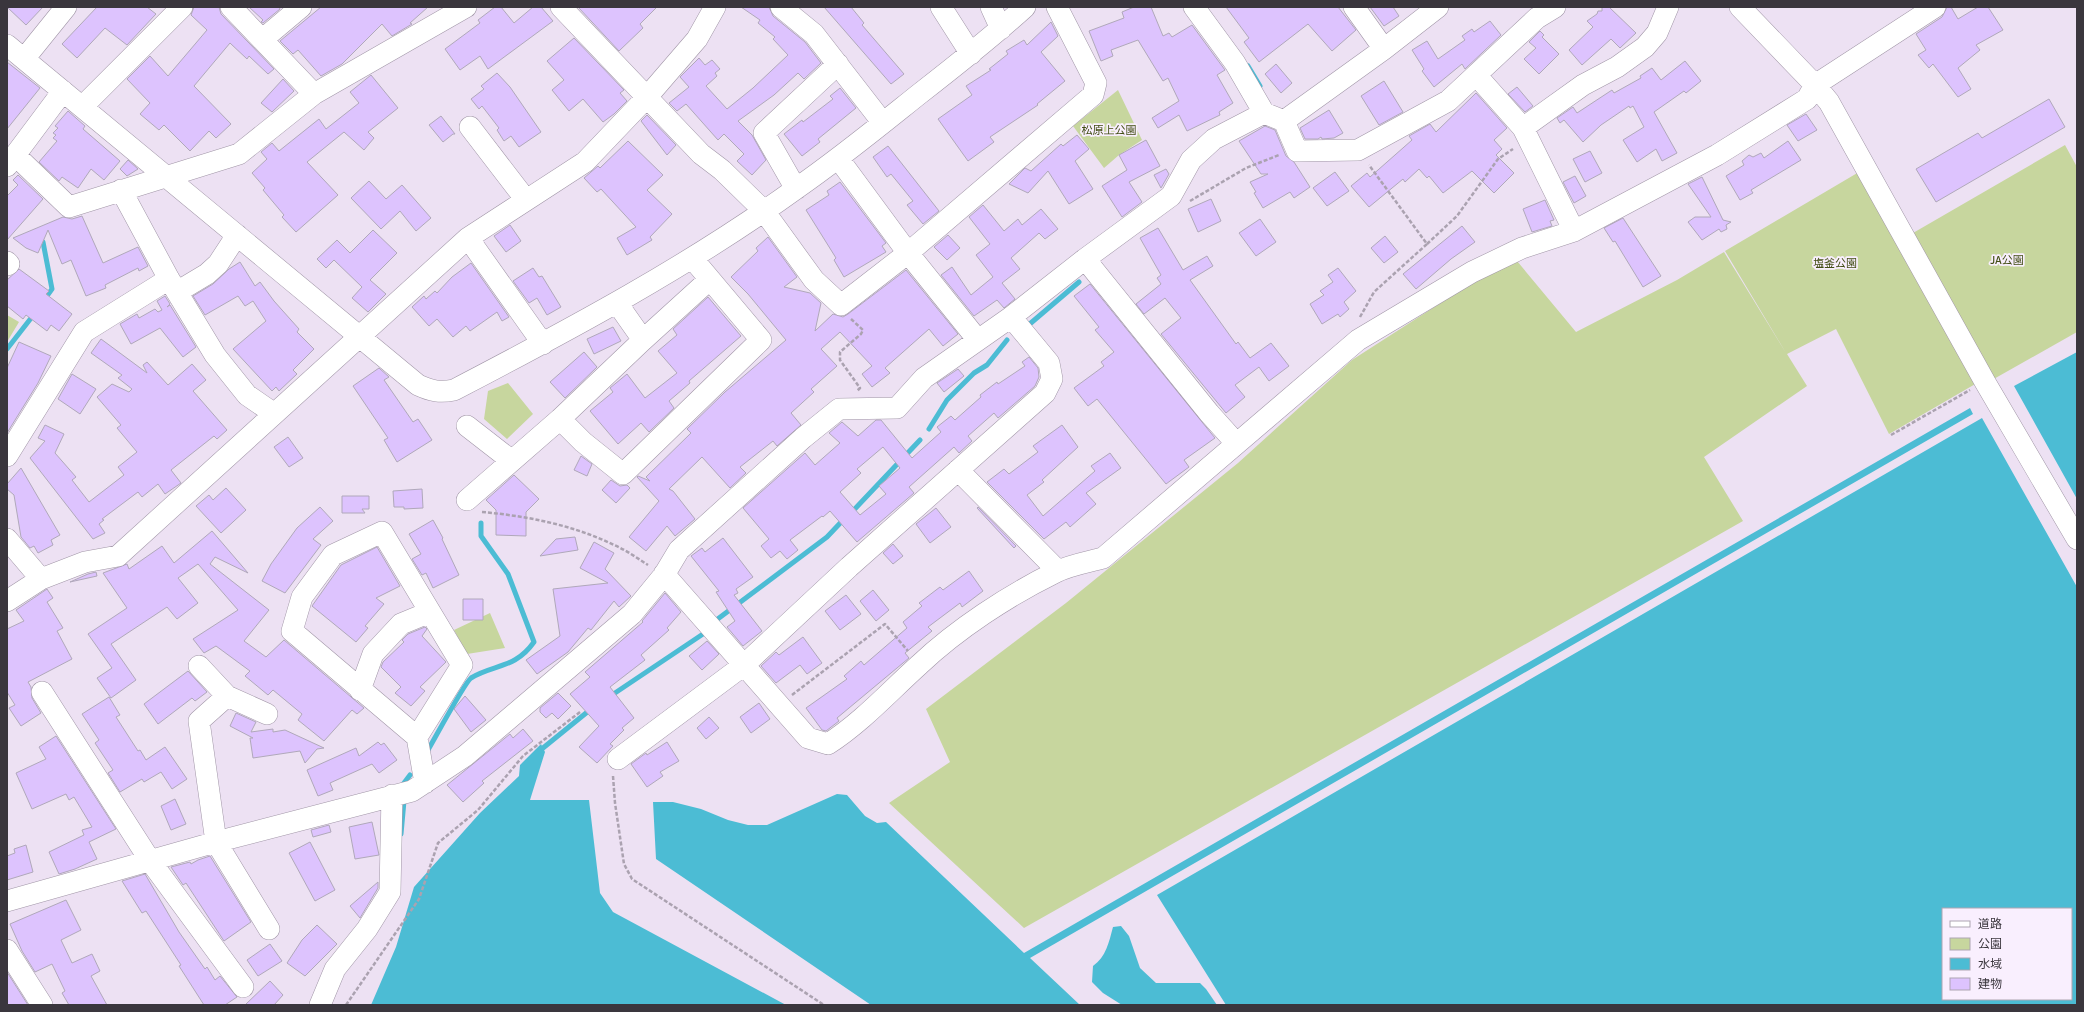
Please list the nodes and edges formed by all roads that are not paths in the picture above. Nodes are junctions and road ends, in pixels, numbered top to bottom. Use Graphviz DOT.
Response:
graph roads {
  1 [pos="66,7"];
  2 [pos="182,7"];
  3 [pos="231,7"];
  4 [pos="301,7"];
  5 [pos="561,7"];
  6 [pos="715,7"];
  7 [pos="781,7"];
  8 [pos="941,7"];
  9 [pos="991,7"];
  10 [pos="1025,7"];
  11 [pos="1057,7"];
  12 [pos="1194,7"];
  13 [pos="1354,7"];
  14 [pos="1438,7"];
  15 [pos="1555,7"];
  16 [pos="1668,7"];
  17 [pos="1740,7"];
  18 [pos="1935,7"];
  19 [pos="453,10"];
  20 [pos="1001,28"];
  21 [pos="263,39"];
  22 [pos="7,45"];
  23 [pos="1384,49"];
  24 [pos="970,54"];
  25 [pos="24,59"];
  26 [pos="838,64"];
  27 [pos="1477,76"];
  28 [pos="1815,85"];
  29 [pos="63,91"];
  30 [pos="314,94"];
  31 [pos="647,97"];
  32 [pos="82,107"];
  33 [pos="1264,113"];
  34 [pos="1284,121"];
  35 [pos="883,123"];
  36 [pos="470,127"];
  37 [pos="1526,134"];
  38 [pos="838,158"];
  39 [pos="11,161"];
  40 [pos="166,176"];
  41 [pos="796,189"];
  42 [pos="121,190"];
  43 [pos="526,200"];
  44 [pos="764,211"];
  45 [pos="1574,231"];
  46 [pos="237,235"];
  47 [pos="468,238"];
  48 [pos="908,254"];
  49 [pos="692,258"];
  50 [pos="1085,259"];
  51 [pos="7,262"];
  52 [pos="7,265"];
  53 [pos="709,280"];
  54 [pos="173,286"];
  55 [pos="617,302"];
  56 [pos="1011,317"];
  57 [pos="359,337"];
  58 [pos="977,339"];
  59 [pos="643,340"];
  60 [pos="543,344"];
  61 [pos="274,413"];
  62 [pos="560,419"];
  63 [pos="467,426"];
  64 [pos="1236,443"];
  65 [pos="7,456"];
  66 [pos="512,461"];
  67 [pos="958,470"];
  68 [pos="467,500"];
  69 [pos="7,539"];
  70 [pos="2077,539"];
  71 [pos="1058,571"];
  72 [pos="664,574"];
  73 [pos="41,579"];
  74 [pos="7,601"];
  75 [pos="430,612"];
  76 [pos="744,665"];
  77 [pos="199,666"];
  78 [pos="360,690"];
  79 [pos="42,692"];
  80 [pos="227,696"];
  81 [pos="267,714"];
  82 [pos="417,737"];
  83 [pos="618,759"];
  84 [pos="425,783"];
  85 [pos="392,795"];
  86 [pos="216,842"];
  87 [pos="151,862"];
  88 [pos="7,902"];
  89 [pos="269,929"];
  90 [pos="7,950"];
  91 [pos="243,987"];
  92 [pos="42,1005"];
  93 [pos="320,1005"];
  1 -- 25 [label="street"];
  2 -- 32 [label="street"];
  3 -- 21 [label="street"];
  4 -- 21 [label="street"];
  5 -- 31 [label="street"];
  6 -- 31 [label="street"];
  7 -- 26 [label="street"];
  8 -- 24 [label="street"];
  9 -- 20 [label="street"];
  10 -- 20 [label="street"];
  11 -- 48 [label="street"];
  12 -- 33 [label="street"];
  13 -- 23 [label="street"];
  14 -- 23 [label="street"];
  15 -- 27 [label="street"];
  16 -- 37 [label="street"];
  17 -- 28 [label="street"];
  18 -- 28 [label="street"];
  19 -- 30 [label="street"];
  20 -- 24 [label="street"];
  21 -- 30 [label="street"];
  22 -- 25 [label="street"];
  23 -- 34 [label="street"];
  24 -- 35 [label="street"];
  25 -- 29 [label="street"];
  26 -- 35 [label="street"];
  26 -- 41 [label="street"];
  27 -- 34 [label="street"];
  27 -- 37 [label="street"];
  28 -- 45 [label="street"];
  28 -- 70 [label="street"];
  29 -- 32 [label="street"];
  29 -- 39 [label="street"];
  30 -- 40 [label="street"];
  31 -- 43 [label="street"];
  31 -- 44 [label="street"];
  32 -- 40 [label="street"];
  33 -- 34 [label="street"];
  33 -- 50 [label="street"];
  35 -- 38 [label="street"];
  36 -- 43 [label="street"];
  37 -- 45 [label="street"];
  38 -- 41 [label="street"];
  38 -- 48 [label="street"];
  39 -- 42 [label="street"];
  40 -- 42 [label="street"];
  40 -- 46 [label="street"];
  41 -- 44 [label="street"];
  42 -- 54 [label="street"];
  43 -- 47 [label="street"];
  44 -- 48 [label="street"];
  44 -- 49 [label="street"];
  45 -- 64 [label="street"];
  46 -- 54 [label="street"];
  46 -- 57 [label="street"];
  47 -- 57 [label="street"];
  47 -- 60 [label="street"];
  48 -- 58 [label="street"];
  49 -- 53 [label="street"];
  49 -- 55 [label="street"];
  50 -- 56 [label="street"];
  50 -- 64 [label="street"];
  51 -- 52 [label="street"];
  53 -- 59 [label="street"];
  53 -- 62 [label="street"];
  54 -- 61 [label="street"];
  54 -- 65 [label="street"];
  55 -- 59 [label="street"];
  55 -- 60 [label="street"];
  56 -- 58 [label="street"];
  56 -- 67 [label="street"];
  57 -- 60 [label="street"];
  57 -- 61 [label="street"];
  58 -- 72 [label="street"];
  59 -- 62 [label="street"];
  61 -- 73 [label="street"];
  62 -- 66 [label="street"];
  63 -- 66 [label="street"];
  64 -- 71 [label="street"];
  66 -- 68 [label="street"];
  67 -- 71 [label="street"];
  67 -- 76 [label="street"];
  69 -- 73 [label="street"];
  71 -- 76 [label="street"];
  72 -- 76 [label="street"];
  72 -- 84 [label="street"];
  73 -- 74 [label="street"];
  75 -- 78 [label="street"];
  75 -- 78 [label="street"];
  75 -- 82 [label="street"];
  76 -- 83 [label="street"];
  77 -- 80 [label="street"];
  78 -- 82 [label="street"];
  79 -- 87 [label="street"];
  80 -- 81 [label="street"];
  80 -- 86 [label="street"];
  82 -- 84 [label="street"];
  84 -- 85 [label="street"];
  85 -- 86 [label="street"];
  85 -- 93 [label="street"];
  86 -- 87 [label="street"];
  86 -- 89 [label="street"];
  87 -- 88 [label="street"];
  87 -- 91 [label="street"];
  90 -- 92 [label="street"];
}
